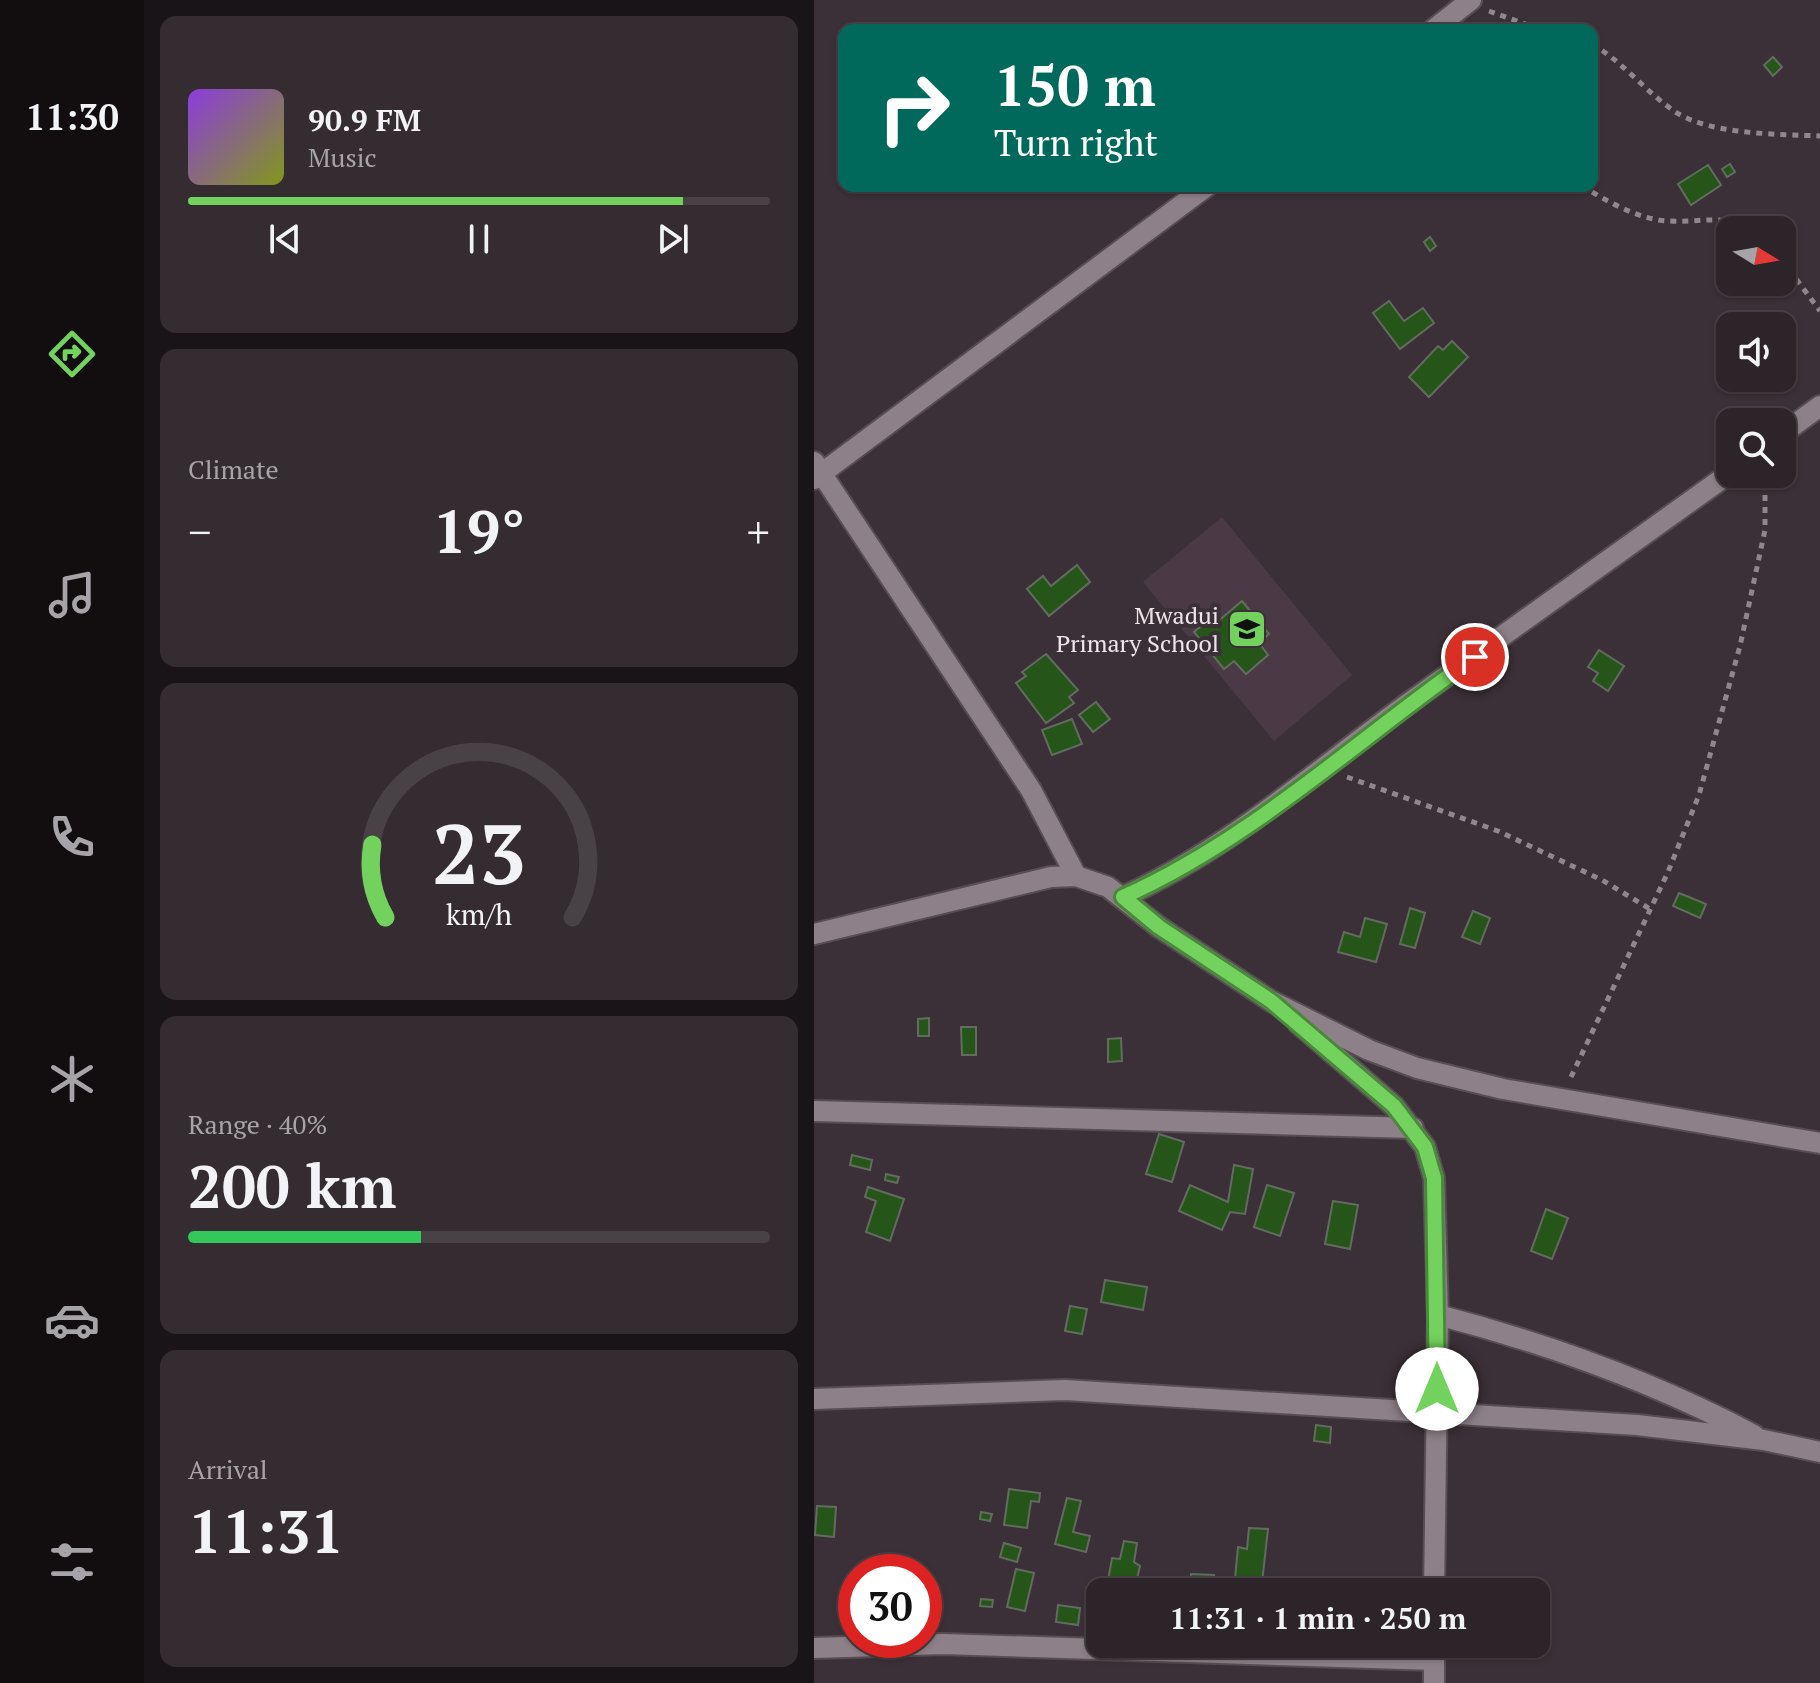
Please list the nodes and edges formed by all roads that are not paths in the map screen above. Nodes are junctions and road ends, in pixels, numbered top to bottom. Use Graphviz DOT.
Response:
graph roads {
  1 [pos="1471,1"];
  2 [pos="1441,24"];
  3 [pos="1199,192"];
  4 [pos="1820,406"];
  5 [pos="1796,424"];
  6 [pos="816,471"];
  7 [pos="1716,483"];
  8 [pos="1076,876"];
  9 [pos="1123,897"];
  10 [pos="814,934"];
  11 [pos="1271,1001"];
  12 [pos="814,1111"];
  13 [pos="1413,1128"];
  14 [pos="1820,1143"];
  15 [pos="1438,1315"];
  16 [pos="814,1399"];
  17 [pos="1436,1414"];
  18 [pos="1764,1440"];
  19 [pos="1820,1452"];
  20 [pos="1434,1578"];
  21 [pos="1086,1646"];
  22 [pos="814,1648"];
  23 [pos="1434,1658"];
  24 [pos="1434,1683"];
  1 -- 2 [label="street"];
  3 -- 6 [label="street"];
  4 -- 5 [label="street"];
  6 -- 8 [label="street"];
  7 -- 9 [label="street"];
  8 -- 9 [label="street"];
  8 -- 10 [label="street"];
  9 -- 11 [label="street"];
  11 -- 13 [label="street"];
  11 -- 14 [label="street"];
  12 -- 13 [label="street"];
  13 -- 15 [label="street"];
  15 -- 17 [label="street"];
  15 -- 18 [label="street"];
  16 -- 17 [label="street"];
  17 -- 18 [label="street"];
  17 -- 20 [label="street"];
  18 -- 19 [label="street"];
  21 -- 22 [label="street"];
  23 -- 24 [label="street"];
}
